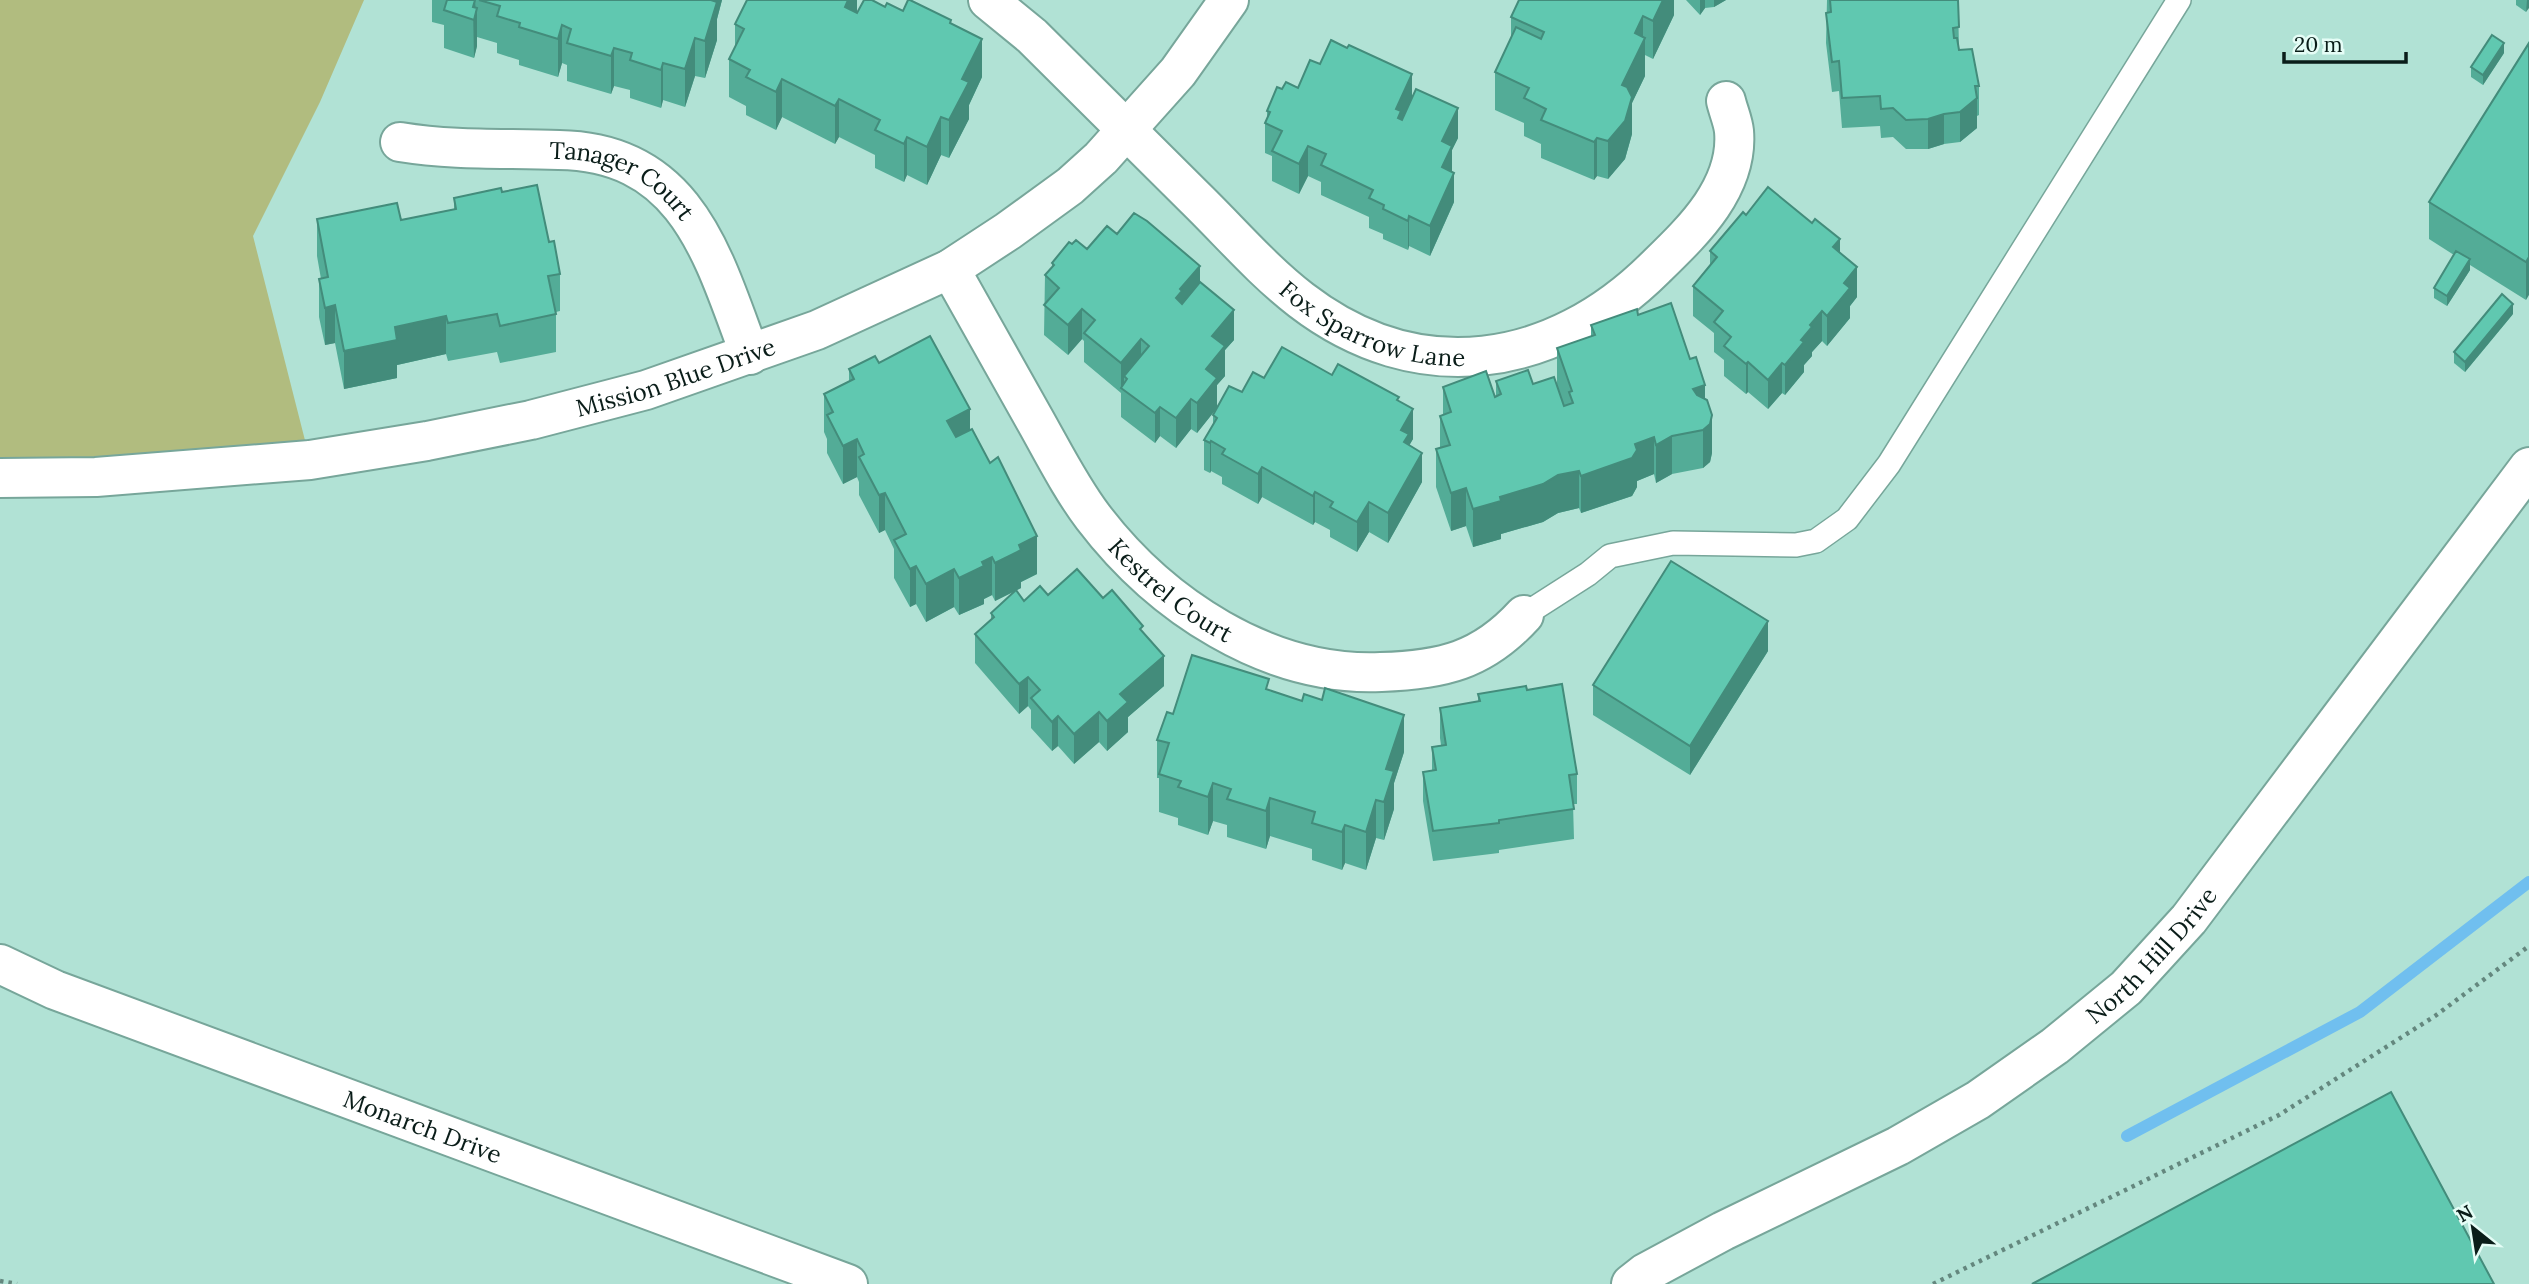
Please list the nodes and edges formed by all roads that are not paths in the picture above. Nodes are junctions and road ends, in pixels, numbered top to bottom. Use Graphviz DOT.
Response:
graph roads {
  1 [pos="988,0"];
  2 [pos="1229,0"];
  3 [pos="2179,0"];
  4 [pos="1726,100"];
  5 [pos="1126,130"];
  6 [pos="400,142"];
  7 [pos="950,269"];
  8 [pos="750,355"];
  9 [pos="2529,467"];
  10 [pos="0,478"];
  11 [pos="1524,615"];
  12 [pos="0,964"];
  13 [pos="848,1284"];
  14 [pos="1631,1284"];
  1 -- 5 [label="street, Fox Sparrow Lane"];
  2 -- 5 [label="street, Mission Blue Drive"];
  3 -- 11 [label="lane"];
  4 -- 5 [label="street, Fox Sparrow Lane"];
  5 -- 7 [label="street, Mission Blue Drive"];
  6 -- 8 [label="street, Tanager Court"];
  7 -- 8 [label="street, Mission Blue Drive"];
  7 -- 11 [label="street, Kestrel Court"];
  8 -- 10 [label="street, Mission Blue Drive"];
  9 -- 14 [label="street, North Hill Drive"];
  12 -- 13 [label="street, Monarch Drive"];
}
